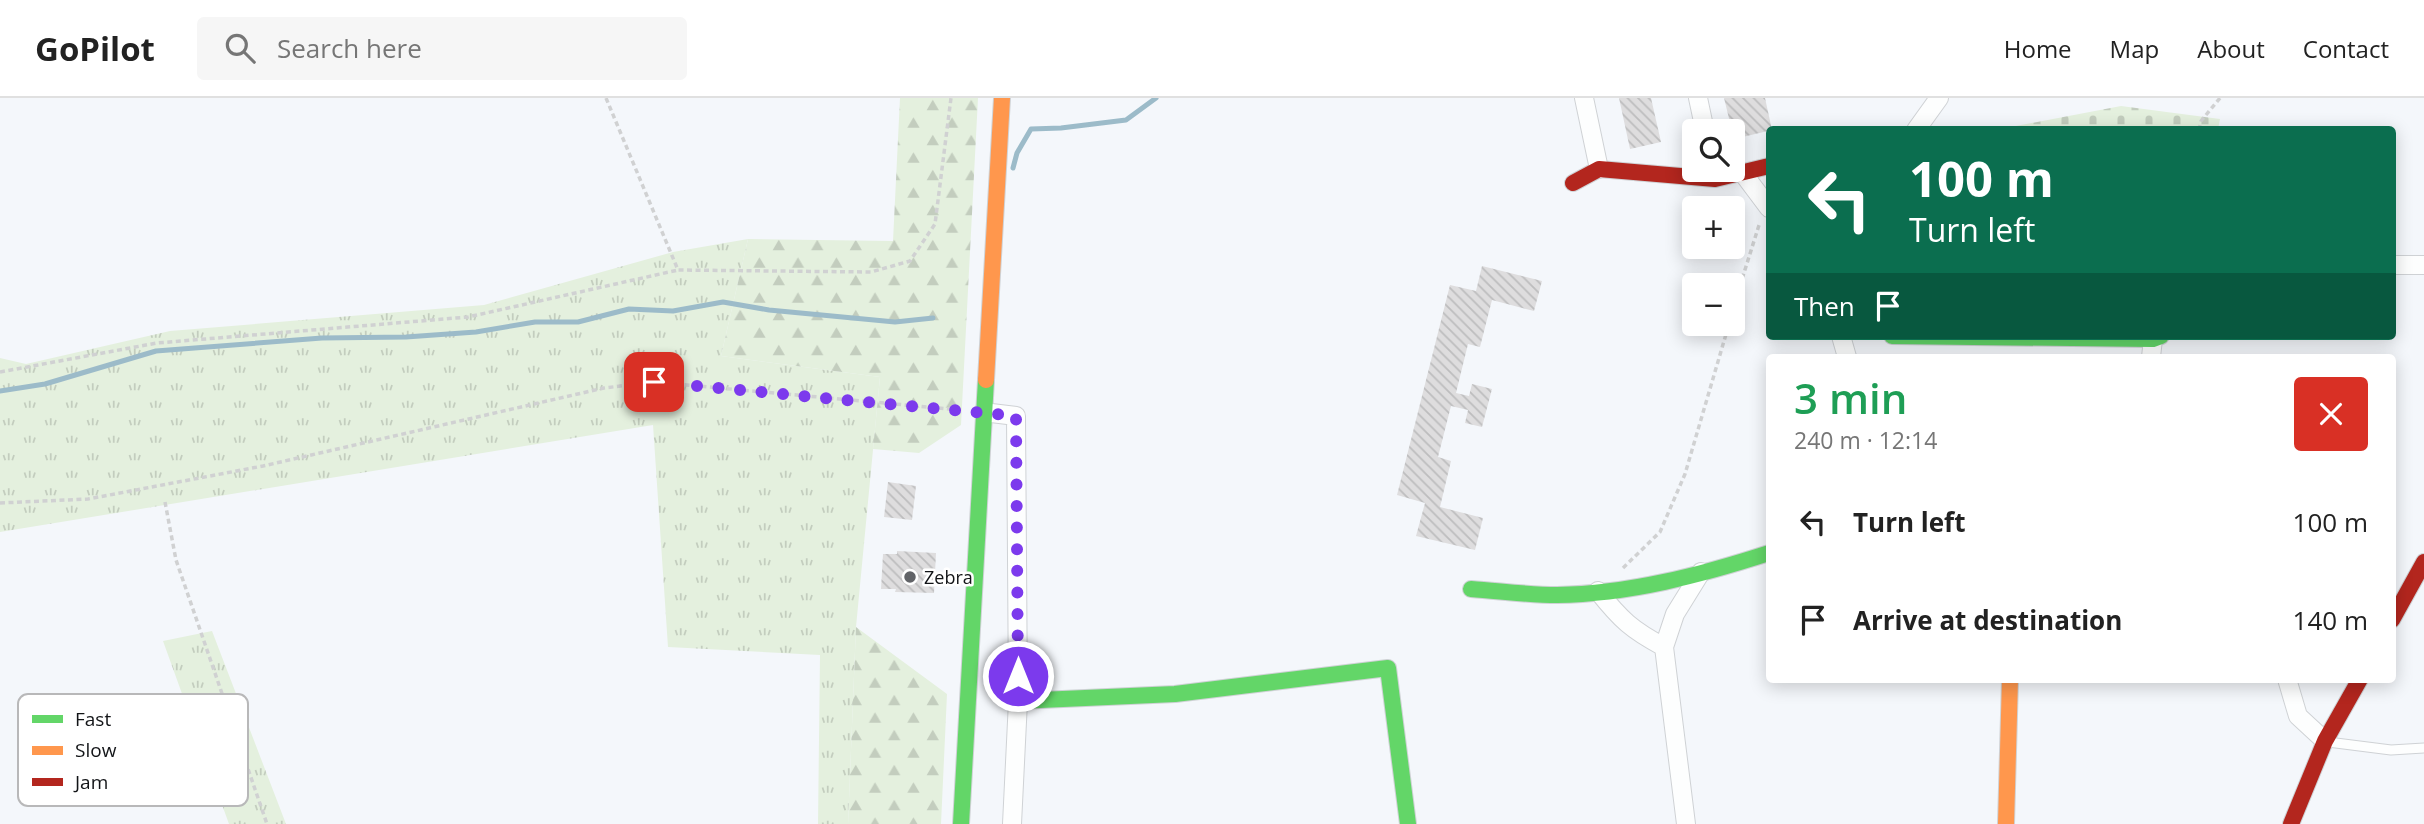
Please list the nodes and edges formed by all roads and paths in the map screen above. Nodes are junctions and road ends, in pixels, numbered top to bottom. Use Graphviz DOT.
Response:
graph roads {
  1 [pos="606,98"];
  2 [pos="950,98"];
  3 [pos="1002,98"];
  4 [pos="1584,98"];
  5 [pos="1698,98"];
  6 [pos="1939,98"];
  7 [pos="2220,98"];
  8 [pos="1702,119"];
  9 [pos="1919,126"];
  10 [pos="2200,126"];
  11 [pos="1766,167"];
  12 [pos="1599,169"];
  13 [pos="1745,171"];
  14 [pos="1682,173"];
  15 [pos="1745,176"];
  16 [pos="1573,183"];
  17 [pos="1766,202"];
  18 [pos="1766,211"];
  19 [pos="2396,265"];
  20 [pos="2424,265"];
  21 [pos="678,270"];
  22 [pos="1745,273"];
  23 [pos="1725,336"];
  24 [pos="0,372"];
  25 [pos="983,412"];
  26 [pos="164,502"];
  27 [pos="0,503"];
  28 [pos="1766,554"];
  29 [pos="2424,562"];
  30 [pos="1700,572"];
  31 [pos="1471,589"];
  32 [pos="1598,591"];
  33 [pos="2396,613"];
  34 [pos="1664,648"];
  35 [pos="2010,683"];
  36 [pos="2288,683"];
  37 [pos="2358,683"];
  38 [pos="223,694"];
  39 [pos="1018,701"];
  40 [pos="2325,741"];
  41 [pos="2424,748"];
  42 [pos="248,767"];
  43 [pos="268,824"];
  44 [pos="961,824"];
  45 [pos="1012,824"];
  46 [pos="1408,824"];
  47 [pos="1686,824"];
  48 [pos="2006,824"];
  49 [pos="2291,824"];
  1 -- 21 [label="path"];
  2 -- 21 [label="path"];
  3 -- 25 [label="main road"];
  4 -- 12 [label="street"];
  5 -- 8 [label="street"];
  6 -- 9 [label="street"];
  7 -- 10 [label="path"];
  11 -- 13 [label="main road"];
  12 -- 14 [label="main road"];
  12 -- 16 [label="main road"];
  15 -- 17 [label="street"];
  18 -- 22 [label="path"];
  19 -- 20 [label="street"];
  21 -- 24 [label="path"];
  23 -- 32 [label="path"];
  25 -- 27 [label="path"];
  25 -- 39 [label="street"];
  25 -- 44 [label="main road"];
  26 -- 38 [label="path"];
  28 -- 30 [label="main road"];
  29 -- 33 [label="main road"];
  30 -- 32 [label="main road"];
  30 -- 34 [label="street"];
  31 -- 32 [label="main road"];
  32 -- 34 [label="street"];
  34 -- 47 [label="street"];
  35 -- 48 [label="main road"];
  36 -- 40 [label="street"];
  37 -- 40 [label="main road"];
  39 -- 45 [label="street"];
  39 -- 46 [label="main road"];
  40 -- 41 [label="lane"];
  40 -- 49 [label="main road"];
  42 -- 43 [label="path"];
}
